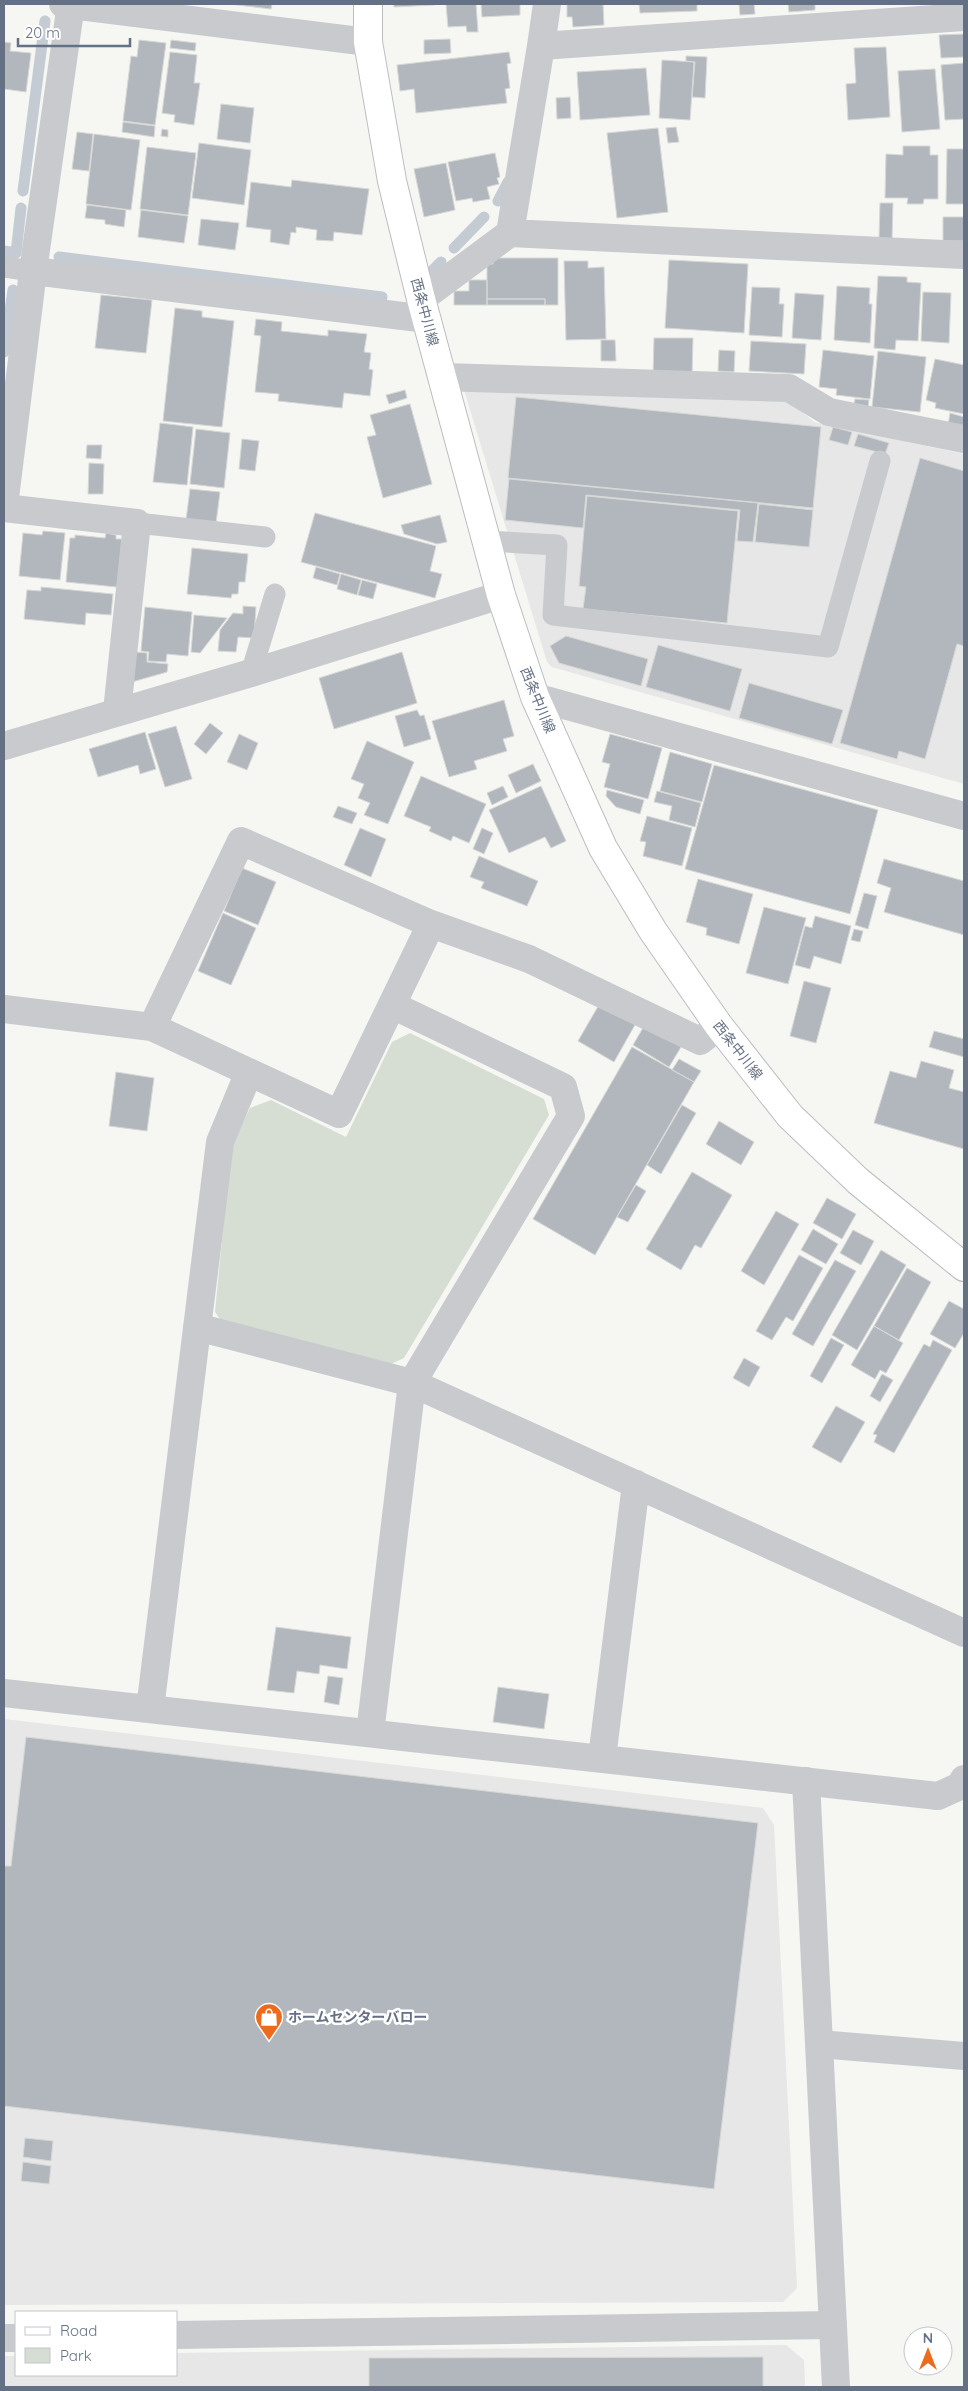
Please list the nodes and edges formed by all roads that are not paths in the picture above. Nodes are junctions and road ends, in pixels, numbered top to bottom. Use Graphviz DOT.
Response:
graph roads {
  1 [pos="69,4"];
  2 [pos="368,4"];
  3 [pos="547,4"];
  4 [pos="964,17"];
  5 [pos="368,42"];
  6 [pos="541,46"];
  7 [pos="510,233"];
  8 [pos="964,255"];
  9 [pos="4,267"];
  10 [pos="33,271"];
  11 [pos="424,309"];
  12 [pos="444,377"];
  13 [pos="964,439"];
  14 [pos="880,461"];
  15 [pos="4,507"];
  16 [pos="137,523"];
  17 [pos="265,537"];
  18 [pos="487,541"];
  19 [pos="275,594"];
  20 [pos="501,595"];
  21 [pos="251,673"];
  22 [pos="535,697"];
  23 [pos="117,712"];
  24 [pos="4,746"];
  25 [pos="964,816"];
  26 [pos="431,924"];
  27 [pos="392,1004"];
  28 [pos="4,1008"];
  29 [pos="719,1026"];
  30 [pos="152,1027"];
  31 [pos="249,1072"];
  32 [pos="964,1267"];
  33 [pos="197,1327"];
  34 [pos="412,1383"];
  35 [pos="636,1484"];
  36 [pos="964,1633"];
  37 [pos="4,1693"];
  38 [pos="150,1709"];
  39 [pos="370,1733"];
  40 [pos="602,1758"];
  41 [pos="964,1779"];
  42 [pos="806,1781"];
  43 [pos="819,2044"];
  44 [pos="964,2056"];
  45 [pos="833,2325"];
  46 [pos="178,2335"];
  47 [pos="836,2387"];
  1 -- 5 [label="street"];
  1 -- 10 [label="street"];
  2 -- 5 [label="main road, 西条中川線"];
  3 -- 6 [label="street"];
  4 -- 6 [label="street"];
  5 -- 11 [label="main road, 西条中川線"];
  6 -- 7 [label="street"];
  7 -- 8 [label="street"];
  7 -- 11 [label="street"];
  9 -- 10 [label="lane"];
  10 -- 11 [label="street"];
  10 -- 15 [label="street"];
  11 -- 12 [label="main road, 西条中川線"];
  12 -- 13 [label="street"];
  12 -- 18 [label="main road, 西条中川線"];
  14 -- 18 [label="lane"];
  15 -- 16 [label="street"];
  16 -- 17 [label="lane"];
  16 -- 23 [label="street"];
  18 -- 20 [label="main road, 西条中川線"];
  19 -- 21 [label="lane"];
  20 -- 21 [label="street"];
  20 -- 22 [label="main road, 西条中川線"];
  21 -- 23 [label="street"];
  22 -- 25 [label="street"];
  22 -- 29 [label="main road, 西条中川線"];
  23 -- 24 [label="street"];
  26 -- 27 [label="street"];
  26 -- 29 [label="street"];
  26 -- 30 [label="street"];
  27 -- 31 [label="street"];
  27 -- 34 [label="street"];
  28 -- 30 [label="street"];
  29 -- 32 [label="main road, 西条中川線"];
  30 -- 31 [label="street"];
  31 -- 33 [label="street"];
  33 -- 34 [label="street"];
  33 -- 38 [label="street"];
  34 -- 35 [label="street"];
  34 -- 39 [label="street"];
  35 -- 36 [label="street"];
  35 -- 40 [label="street"];
  37 -- 38 [label="street"];
  38 -- 39 [label="street"];
  39 -- 40 [label="street"];
  40 -- 42 [label="street"];
  41 -- 42 [label="street"];
  42 -- 43 [label="street"];
  43 -- 44 [label="street"];
  43 -- 45 [label="street"];
  45 -- 46 [label="street"];
  45 -- 47 [label="street"];
}
